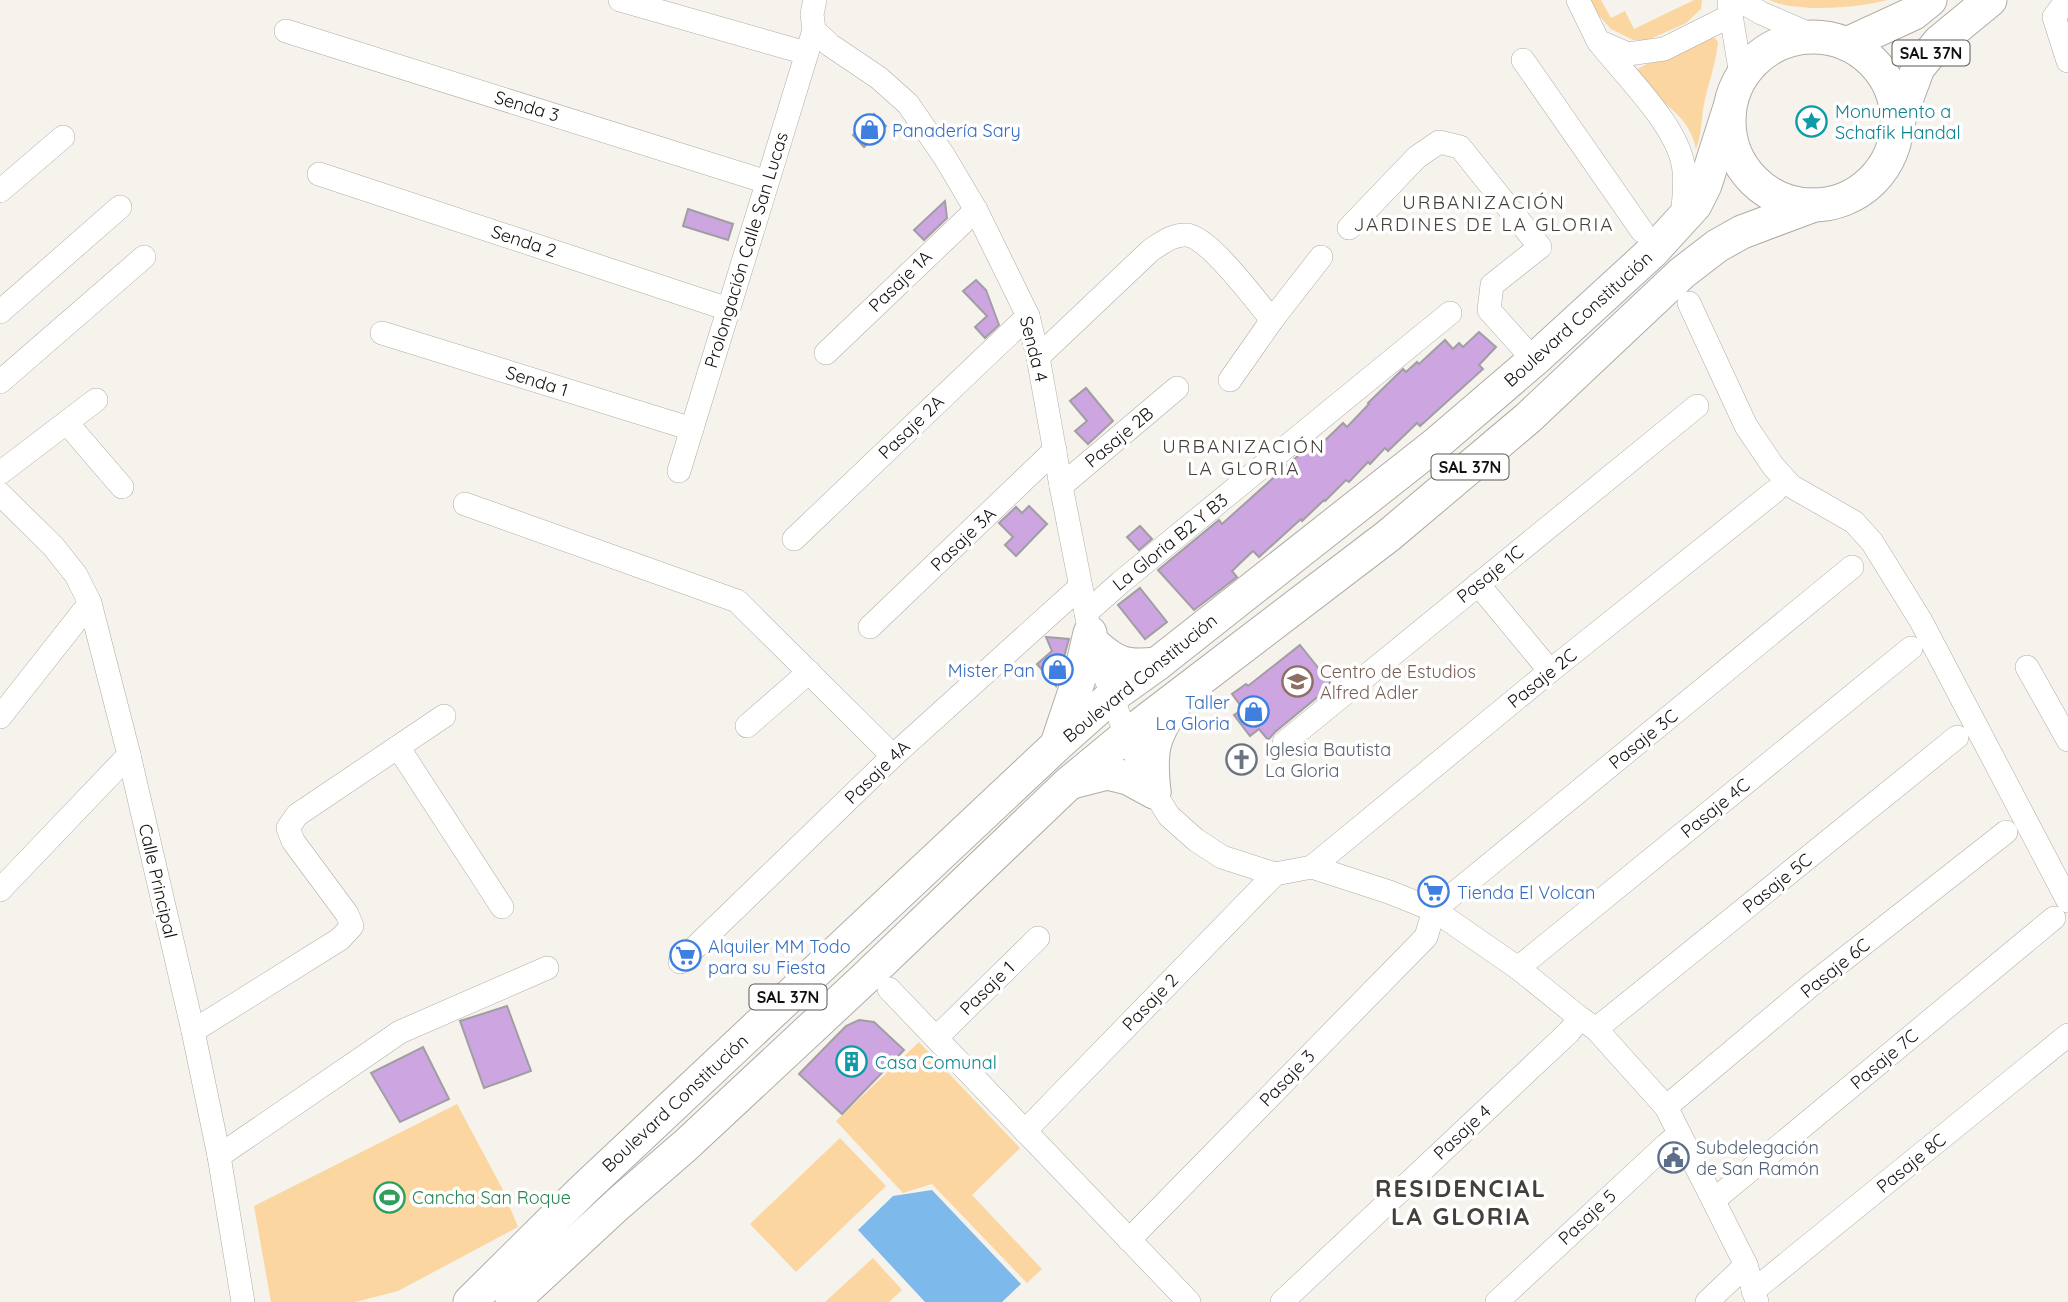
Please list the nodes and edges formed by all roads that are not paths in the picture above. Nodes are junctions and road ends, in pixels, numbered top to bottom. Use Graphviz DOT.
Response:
graph roads {
  1 [pos="620,0"];
  2 [pos="815,0"];
  3 [pos="1578,0"];
  4 [pos="1930,0"];
  5 [pos="1990,0"];
  6 [pos="2067,0"];
  7 [pos="1733,5"];
  8 [pos="814,30"];
  9 [pos="286,31"];
  10 [pos="1814,36"];
  11 [pos="1598,41"];
  12 [pos="1847,44"];
  13 [pos="806,53"];
  14 [pos="1523,60"];
  15 [pos="2068,61"];
  16 [pos="1741,75"];
  17 [pos="1729,110"];
  18 [pos="1897,124"];
  19 [pos="63,137"];
  20 [pos="319,174"];
  21 [pos="767,182"];
  22 [pos="0,191"];
  23 [pos="1814,205"];
  24 [pos="120,207"];
  25 [pos="976,210"];
  26 [pos="1682,220"];
  27 [pos="1349,228"];
  28 [pos="1642,231"];
  29 [pos="144,257"];
  30 [pos="1321,257"];
  31 [pos="1689,303"];
  32 [pos="728,309"];
  33 [pos="0,312"];
  34 [pos="1450,313"];
  35 [pos="1028,316"];
  36 [pos="1272,320"];
  37 [pos="382,333"];
  38 [pos="826,353"];
  39 [pos="1038,357"];
  40 [pos="1534,360"];
  41 [pos="1230,380"];
  42 [pos="0,382"];
  43 [pos="1177,388"];
  44 [pos="96,400"];
  45 [pos="1697,407"];
  46 [pos="67,423"];
  47 [pos="692,429"];
  48 [pos="1055,450"];
  49 [pos="679,471"];
  50 [pos="0,473"];
  51 [pos="1060,486"];
  52 [pos="122,487"];
  53 [pos="1775,491"];
  54 [pos="0,494"];
  55 [pos="465,504"];
  56 [pos="794,539"];
  57 [pos="1852,567"];
  58 [pos="1478,584"];
  59 [pos="1080,587"];
  60 [pos="90,603"];
  61 [pos="870,627"];
  62 [pos="1090,630"];
  63 [pos="1911,648"];
  64 [pos="1157,664"];
  65 [pos="2028,667"];
  66 [pos="1550,671"];
  67 [pos="809,672"];
  68 [pos="1182,695"];
  69 [pos="1111,697"];
  70 [pos="444,716"];
  71 [pos="0,717"];
  72 [pos="747,726"];
  73 [pos="1126,736"];
  74 [pos="1957,737"];
  75 [pos="2068,740"];
  76 [pos="1284,743"];
  77 [pos="1057,745"];
  78 [pos="398,747"];
  79 [pos="129,755"];
  80 [pos="893,756"];
  81 [pos="1069,783"];
  82 [pos="1154,792"];
  83 [pos="2006,832"];
  84 [pos="1312,867"];
  85 [pos="1275,874"];
  86 [pos="0,890"];
  87 [pos="502,907"];
  88 [pos="1434,910"];
  89 [pos="2061,910"];
  90 [pos="1038,938"];
  91 [pos="680,962"];
  92 [pos="547,968"];
  93 [pos="1518,968"];
  94 [pos="889,989"];
  95 [pos="1588,1024"];
  96 [pos="193,1031"];
  97 [pos="2068,1035"];
  98 [pos="936,1038"];
  99 [pos="1665,1107"];
  100 [pos="1025,1131"];
  101 [pos="1679,1134"];
  102 [pos="219,1156"];
  103 [pos="1714,1200"];
  104 [pos="1129,1240"];
  105 [pos="1746,1265"];
  106 [pos="1755,1297"];
  107 [pos="243,1302"];
  108 [pos="470,1302"];
  109 [pos="512,1302"];
  110 [pos="1189,1302"];
  111 [pos="1282,1302"];
  112 [pos="1497,1302"];
  113 [pos="1707,1302"];
  1 -- 13 [label="street"];
  2 -- 8 [label="street, Prolongación Calle San Lucas"];
  3 -- 11 [label="street"];
  4 -- 12 [label="highway, SAL 37N"];
  5 -- 18 [label="highway, SAL 37N"];
  6 -- 15 [label="street"];
  7 -- 10 [label="street"];
  7 -- 11 [label="street"];
  7 -- 16 [label="street"];
  8 -- 13 [label="street, Prolongación Calle San Lucas"];
  8 -- 25 [label="street, Senda 4"];
  9 -- 21 [label="street, Senda 3"];
  10 -- 12 [label="highway, SAL 37N"];
  10 -- 16 [label="highway, SAL 37N"];
  11 -- 26 [label="street"];
  12 -- 18 [label="highway, SAL 37N"];
  13 -- 21 [label="street, Prolongación Calle San Lucas"];
  14 -- 28 [label="street"];
  16 -- 17 [label="highway, SAL 37N"];
  17 -- 23 [label="highway, SAL 37N"];
  17 -- 26 [label="highway, Boulevard Constitución / SAL 37N"];
  18 -- 23 [label="highway, SAL 37N"];
  19 -- 22 [label="street"];
  20 -- 32 [label="street, Senda 2"];
  21 -- 32 [label="street, Prolongación Calle San Lucas"];
  23 -- 68 [label="highway, Boulevard Constitución / SAL 37N"];
  24 -- 33 [label="street"];
  25 -- 35 [label="street, Senda 4"];
  25 -- 38 [label="street, Pasaje 1A"];
  26 -- 40 [label="highway, Boulevard Constitución / SAL 37N"];
  27 -- 40 [label="street"];
  29 -- 42 [label="street"];
  30 -- 36 [label="street"];
  31 -- 89 [label="street"];
  32 -- 47 [label="street, Prolongación Calle San Lucas"];
  34 -- 62 [label="street, La Gloria B2 Y B3"];
  35 -- 39 [label="street, Senda 4"];
  35 -- 56 [label="street, Pasaje 2A"];
  36 -- 39 [label="street"];
  36 -- 41 [label="street"];
  37 -- 47 [label="street, Senda 1"];
  39 -- 48 [label="street, Senda 4"];
  40 -- 64 [label="highway, Boulevard Constitución / SAL 37N"];
  43 -- 51 [label="street, Pasaje 2B"];
  44 -- 46 [label="street"];
  45 -- 58 [label="street, Pasaje 1C"];
  46 -- 50 [label="street"];
  46 -- 52 [label="street"];
  47 -- 49 [label="street, Prolongación Calle San Lucas"];
  48 -- 51 [label="street, Senda 4"];
  48 -- 61 [label="street, Pasaje 3A"];
  51 -- 59 [label="street, Senda 4"];
  53 -- 66 [label="street, Pasaje 2C"];
  54 -- 60 [label="street, Calle Principal"];
  55 -- 67 [label="street"];
  57 -- 88 [label="street, Pasaje 3C"];
  58 -- 66 [label="street"];
  58 -- 76 [label="street, Pasaje 1C"];
  59 -- 62 [label="street, Senda 4"];
  59 -- 80 [label="street, Pasaje 4A"];
  60 -- 71 [label="street"];
  60 -- 79 [label="street, Calle Principal"];
  62 -- 64 [label="highway"];
  62 -- 69 [label="street, Senda 4"];
  62 -- 77 [label="highway"];
  63 -- 93 [label="street, Pasaje 4C"];
  64 -- 69 [label="highway, Boulevard Constitución / SAL 37N"];
  65 -- 75 [label="street"];
  66 -- 84 [label="street, Pasaje 2C"];
  67 -- 72 [label="street"];
  67 -- 80 [label="street"];
  68 -- 73 [label="highway, Boulevard Constitución / SAL 37N"];
  68 -- 82 [label="highway"];
  69 -- 73 [label="street, Senda 4"];
  69 -- 77 [label="highway, Boulevard Constitución / SAL 37N"];
  70 -- 78 [label="street"];
  73 -- 81 [label="highway, Boulevard Constitución / SAL 37N"];
  73 -- 82 [label="street, Senda 4"];
  74 -- 95 [label="street, Pasaje 5C"];
  77 -- 108 [label="highway, Boulevard Constitución / SAL 37N"];
  78 -- 87 [label="street"];
  78 -- 96 [label="street"];
  79 -- 86 [label="street"];
  79 -- 96 [label="street, Calle Principal"];
  80 -- 91 [label="street, Pasaje 4A"];
  81 -- 82 [label="highway"];
  81 -- 109 [label="highway, Boulevard Constitución / SAL 37N"];
  82 -- 85 [label="street, Senda 4"];
  83 -- 99 [label="street, Pasaje 6C"];
  84 -- 85 [label="street"];
  84 -- 88 [label="street"];
  85 -- 100 [label="street, Pasaje 2"];
  88 -- 93 [label="street"];
  88 -- 104 [label="street, Pasaje 3"];
  89 -- 103 [label="street, Pasaje 7C"];
  90 -- 98 [label="street, Pasaje 1"];
  92 -- 102 [label="street"];
  93 -- 95 [label="street"];
  94 -- 98 [label="street"];
  95 -- 99 [label="street"];
  95 -- 111 [label="street, Pasaje 4"];
  96 -- 102 [label="street, Calle Principal"];
  97 -- 106 [label="street, Pasaje 8C"];
  98 -- 100 [label="street"];
  99 -- 101 [label="street"];
  100 -- 104 [label="street"];
  101 -- 103 [label="street"];
  101 -- 112 [label="street, Pasaje 5"];
  102 -- 107 [label="street, Calle Principal"];
  103 -- 105 [label="street"];
  104 -- 110 [label="street"];
  105 -- 106 [label="street"];
  105 -- 113 [label="street"];
}
